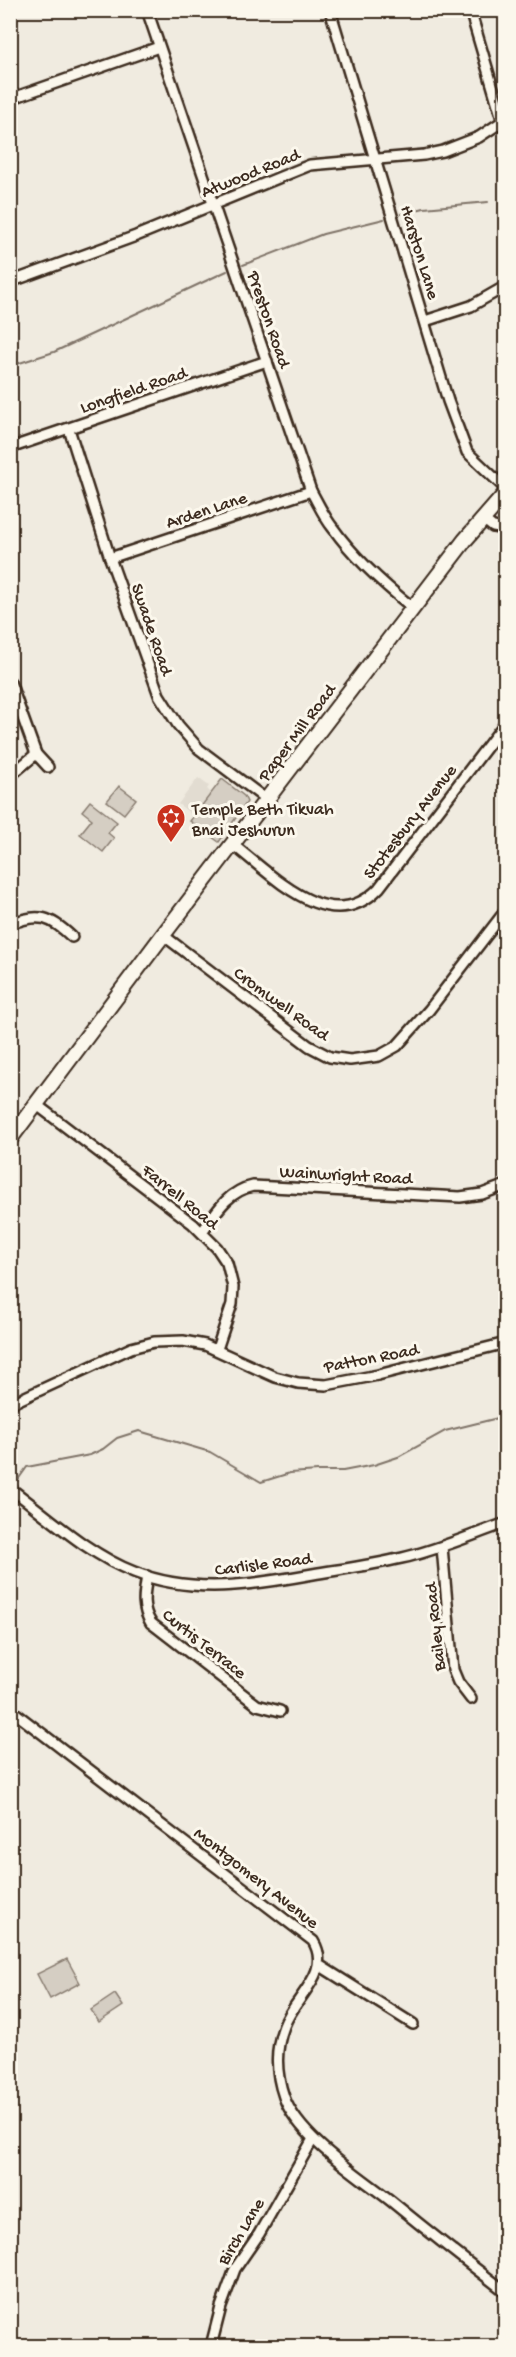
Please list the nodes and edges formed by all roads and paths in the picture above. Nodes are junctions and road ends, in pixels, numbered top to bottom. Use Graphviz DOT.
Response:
graph roads {
  1 [pos="147,10"];
  2 [pos="330,10"];
  3 [pos="470,10"];
  4 [pos="159,47"];
  5 [pos="10,99"];
  6 [pos="504,120"];
  7 [pos="375,159"];
  8 [pos="213,204"];
  9 [pos="10,282"];
  10 [pos="506,285"];
  11 [pos="424,321"];
  12 [pos="267,361"];
  13 [pos="69,429"];
  14 [pos="10,448"];
  15 [pos="311,491"];
  16 [pos="506,491"];
  17 [pos="483,519"];
  18 [pos="506,529"];
  19 [pos="110,558"];
  20 [pos="413,608"];
  21 [pos="10,682"];
  22 [pos="506,723"];
  23 [pos="36,754"];
  24 [pos="48,767"];
  25 [pos="10,777"];
  26 [pos="267,800"];
  27 [pos="232,844"];
  28 [pos="506,910"];
  29 [pos="10,924"];
  30 [pos="163,935"];
  31 [pos="72,937"];
  32 [pos="37,1106"];
  33 [pos="10,1139"];
  34 [pos="506,1185"];
  35 [pos="202,1232"];
  36 [pos="506,1343"];
  37 [pos="218,1349"];
  38 [pos="10,1404"];
  39 [pos="10,1488"];
  40 [pos="506,1523"];
  41 [pos="442,1547"];
  42 [pos="147,1576"];
  43 [pos="471,1699"];
  44 [pos="10,1709"];
  45 [pos="280,1711"];
  46 [pos="320,1965"];
  47 [pos="412,2024"];
  48 [pos="313,2139"];
  49 [pos="506,2292"];
  50 [pos="211,2346"];
  1 -- 4 [label="street, Preston Road"];
  2 -- 7 [label="street, Harston Lane"];
  3 -- 6 [label="street"];
  4 -- 5 [label="street"];
  4 -- 8 [label="street, Preston Road"];
  6 -- 7 [label="street, Atwood Road"];
  7 -- 8 [label="street, Atwood Road"];
  7 -- 11 [label="street, Harston Lane"];
  8 -- 9 [label="street, Atwood Road"];
  8 -- 12 [label="street, Preston Road"];
  10 -- 11 [label="street"];
  11 -- 16 [label="street, Harston Lane"];
  12 -- 13 [label="street, Longfield Road"];
  12 -- 15 [label="street, Preston Road"];
  13 -- 14 [label="street, Longfield Road"];
  13 -- 19 [label="street, Swade Road"];
  15 -- 19 [label="street, Arden Lane"];
  15 -- 20 [label="street, Preston Road"];
  16 -- 17 [label="main road, Paper Mill Road"];
  17 -- 18 [label="street"];
  17 -- 20 [label="main road, Paper Mill Road"];
  19 -- 26 [label="street, Swade Road"];
  20 -- 26 [label="main road, Paper Mill Road"];
  21 -- 23 [label="street"];
  22 -- 27 [label="street, Stotesbury Avenue"];
  23 -- 24 [label="street"];
  23 -- 25 [label="street"];
  26 -- 27 [label="main road, Paper Mill Road"];
  27 -- 30 [label="main road, Paper Mill Road"];
  28 -- 30 [label="street, Cromwell Road"];
  29 -- 31 [label="street"];
  30 -- 32 [label="main road, Paper Mill Road"];
  32 -- 33 [label="main road, Paper Mill Road"];
  32 -- 35 [label="street, Farrell Road"];
  34 -- 35 [label="street, Wainwright Road"];
  35 -- 37 [label="street, Farrell Road"];
  36 -- 37 [label="street, Patton Road"];
  37 -- 38 [label="street, Patton Road"];
  39 -- 42 [label="street, Carlisle Road"];
  40 -- 41 [label="street, Carlisle Road"];
  41 -- 42 [label="street, Carlisle Road"];
  41 -- 43 [label="street, Bailey Road"];
  42 -- 45 [label="street, Curtis Terrace"];
  44 -- 46 [label="street, Montgomery Avenue"];
  46 -- 47 [label="street"];
  46 -- 48 [label="street"];
  48 -- 49 [label="street"];
  48 -- 50 [label="street, Birch Lane"];
}
